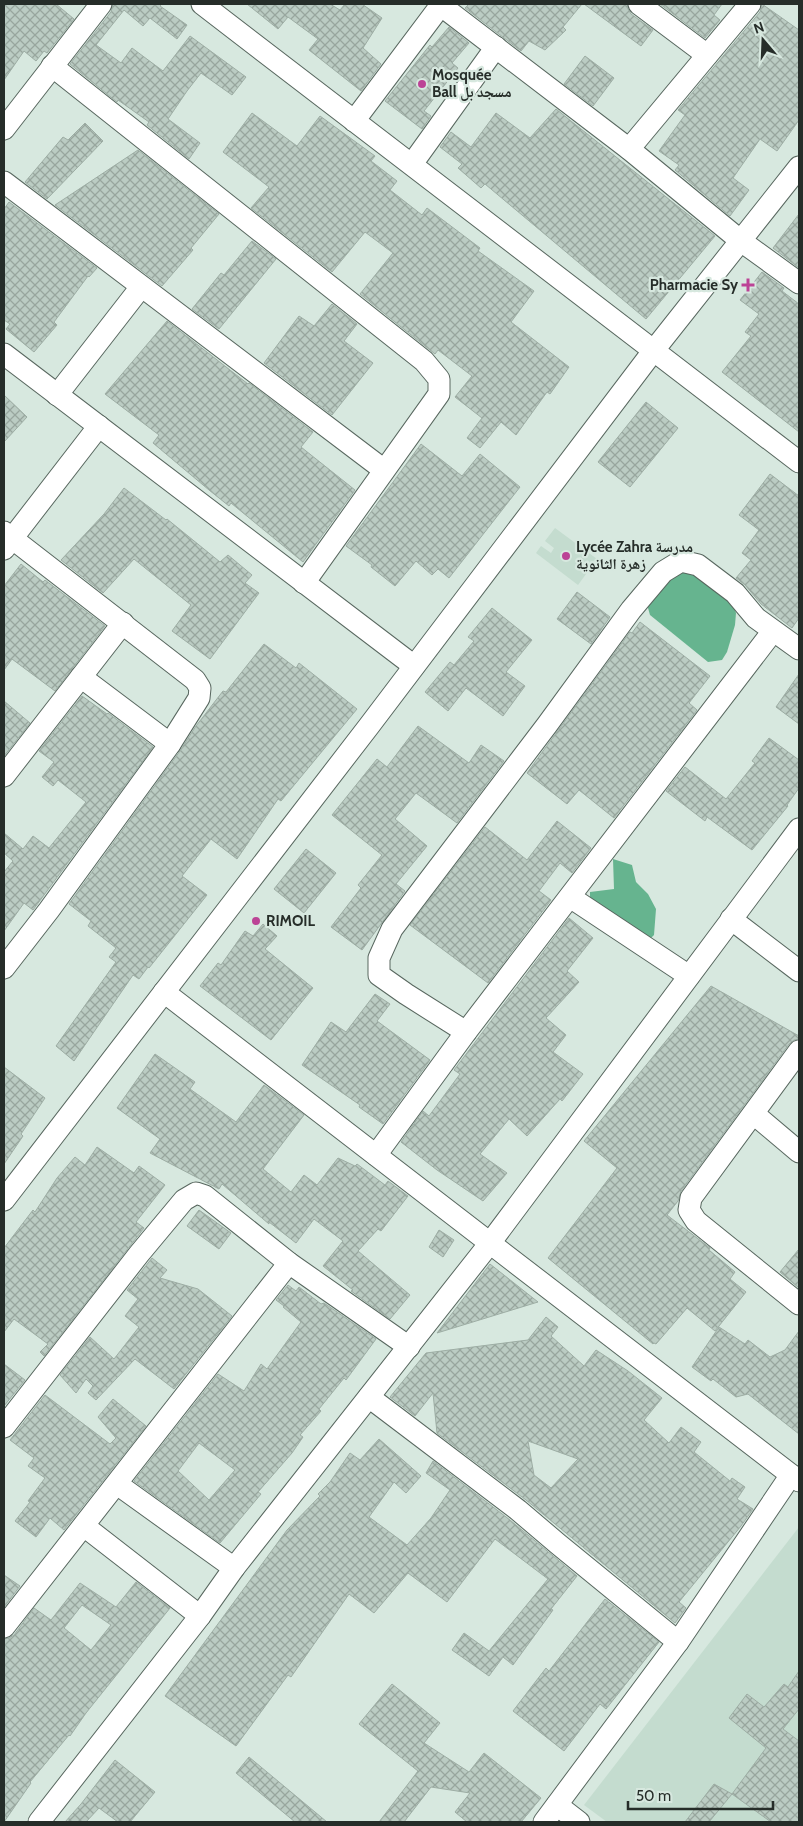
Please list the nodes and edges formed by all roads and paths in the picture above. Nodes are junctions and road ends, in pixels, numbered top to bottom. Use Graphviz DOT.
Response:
graph roads {
  1 [pos="101,4"];
  2 [pos="202,4"];
  3 [pos="440,4"];
  4 [pos="639,4"];
  5 [pos="750,4"];
  6 [pos="496,47"];
  7 [pos="707,55"];
  8 [pos="52,66"];
  9 [pos="354,121"];
  10 [pos="4,129"];
  11 [pos="629,149"];
  12 [pos="412,164"];
  13 [pos="799,167"];
  14 [pos="4,182"];
  15 [pos="741,241"];
  16 [pos="799,283"];
  17 [pos="142,287"];
  18 [pos="654,350"];
  19 [pos="4,354"];
  20 [pos="57,395"];
  21 [pos="99,426"];
  22 [pos="799,462"];
  23 [pos="384,470"];
  24 [pos="7,540"];
  25 [pos="304,583"];
  26 [pos="123,623"];
  27 [pos="773,631"];
  28 [pos="799,648"];
  29 [pos="414,666"];
  30 [pos="81,677"];
  31 [pos="170,744"];
  32 [pos="4,776"];
  33 [pos="799,829"];
  34 [pos="570,897"];
  35 [pos="732,919"];
  36 [pos="4,968"];
  37 [pos="799,971"];
  38 [pos="689,976"];
  39 [pos="164,992"];
  40 [pos="466,1032"];
  41 [pos="799,1052"];
  42 [pos="754,1114"];
  43 [pos="799,1152"];
  44 [pos="376,1155"];
  45 [pos="5,1196"];
  46 [pos="490,1243"];
  47 [pos="288,1263"];
  48 [pos="799,1304"];
  49 [pos="409,1347"];
  50 [pos="369,1397"];
  51 [pos="4,1427"];
  52 [pos="795,1478"];
  53 [pos="117,1484"];
  54 [pos="84,1526"];
  55 [pos="234,1568"];
  56 [pos="200,1616"];
  57 [pos="4,1627"];
  58 [pos="678,1642"];
  59 [pos="557,1805"];
  60 [pos="39,1822"];
  61 [pos="544,1822"];
  62 [pos="579,1822"];
  1 -- 8 [label="street"];
  2 -- 9 [label="street"];
  3 -- 6 [label="street"];
  3 -- 9 [label="street"];
  4 -- 7 [label="street"];
  5 -- 7 [label="street"];
  6 -- 11 [label="street"];
  6 -- 12 [label="street"];
  7 -- 11 [label="street"];
  8 -- 10 [label="street"];
  8 -- 23 [label="street"];
  9 -- 12 [label="street"];
  11 -- 15 [label="street"];
  12 -- 18 [label="street"];
  13 -- 15 [label="street"];
  14 -- 17 [label="street"];
  15 -- 16 [label="street"];
  15 -- 18 [label="street"];
  17 -- 20 [label="street"];
  17 -- 23 [label="street"];
  18 -- 22 [label="street"];
  18 -- 29 [label="street"];
  19 -- 20 [label="street"];
  20 -- 21 [label="street"];
  21 -- 24 [label="street"];
  21 -- 25 [label="street"];
  23 -- 25 [label="street"];
  24 -- 26 [label="street"];
  25 -- 29 [label="street"];
  26 -- 30 [label="street"];
  26 -- 31 [label="street"];
  27 -- 28 [label="street"];
  27 -- 34 [label="street"];
  27 -- 40 [label="street"];
  29 -- 39 [label="street"];
  30 -- 31 [label="street"];
  30 -- 32 [label="street"];
  31 -- 36 [label="street"];
  33 -- 35 [label="street"];
  34 -- 38 [label="street"];
  34 -- 40 [label="street"];
  35 -- 37 [label="street"];
  35 -- 38 [label="street"];
  38 -- 46 [label="street"];
  39 -- 44 [label="street"];
  39 -- 45 [label="street"];
  40 -- 44 [label="street"];
  41 -- 42 [label="street"];
  42 -- 43 [label="street"];
  42 -- 48 [label="street"];
  44 -- 46 [label="street"];
  46 -- 49 [label="street"];
  46 -- 52 [label="street"];
  47 -- 49 [label="street"];
  47 -- 51 [label="street"];
  47 -- 53 [label="street"];
  49 -- 50 [label="street"];
  50 -- 55 [label="street"];
  50 -- 58 [label="street"];
  52 -- 58 [label="street"];
  53 -- 54 [label="street"];
  53 -- 55 [label="street"];
  54 -- 56 [label="street"];
  54 -- 57 [label="street"];
  55 -- 56 [label="street"];
  56 -- 60 [label="street"];
  58 -- 59 [label="street"];
  59 -- 61 [label="street"];
  59 -- 62 [label="street"];
}
